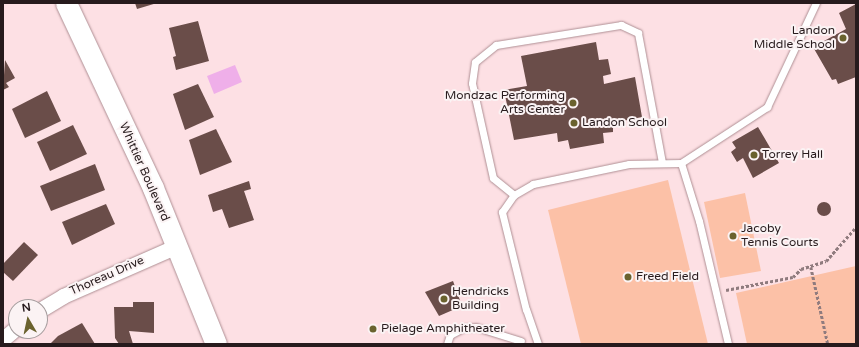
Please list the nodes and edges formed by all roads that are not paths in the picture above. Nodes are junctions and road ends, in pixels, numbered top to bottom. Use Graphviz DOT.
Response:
graph roads {
  1 [pos="66,3"];
  2 [pos="816,3"];
  3 [pos="662,162"];
  4 [pos="681,163"];
  5 [pos="514,196"];
  6 [pos="177,246"];
  7 [pos="48,305"];
  8 [pos="534,336"];
  9 [pos="519,343"];
  10 [pos="216,344"];
  11 [pos="446,344"];
  12 [pos="538,344"];
  13 [pos="728,344"];
  1 -- 6 [label="street, Whittier Boulevard"];
  2 -- 4 [label="lane"];
  3 -- 4 [label="lane"];
  3 -- 5 [label="lane"];
  3 -- 5 [label="lane"];
  4 -- 13 [label="lane"];
  5 -- 8 [label="lane"];
  6 -- 7 [label="street, Thoreau Drive"];
  6 -- 10 [label="street, Whittier Boulevard"];
  8 -- 9 [label="lane"];
  8 -- 12 [label="lane"];
  9 -- 11 [label="lane"];
}
